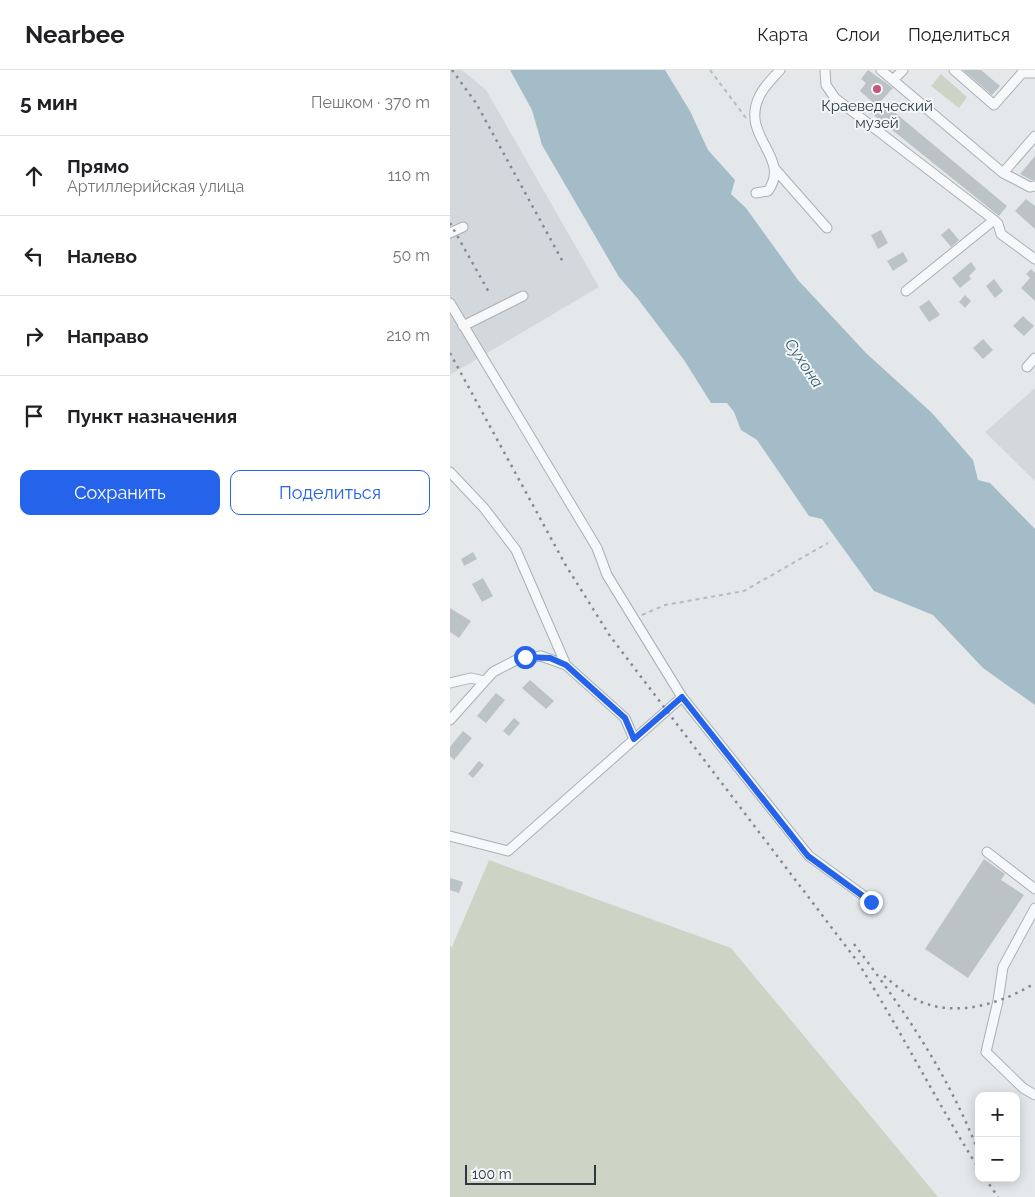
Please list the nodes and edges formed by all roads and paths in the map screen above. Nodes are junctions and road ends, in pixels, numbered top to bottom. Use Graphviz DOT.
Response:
graph roads {
  1 [pos="710,70"];
  2 [pos="780,70"];
  3 [pos="825,70"];
  4 [pos="881,70"];
  5 [pos="903,70"];
  6 [pos="954,70"];
  7 [pos="1020,72"];
  8 [pos="1035,73"];
  9 [pos="893,80"];
  10 [pos="757,133"];
  11 [pos="1035,136"];
  12 [pos="775,169"];
  13 [pos="1003,173"];
  14 [pos="1035,186"];
  15 [pos="756,193"];
  16 [pos="994,220"];
  17 [pos="463,227"];
  18 [pos="827,228"];
  19 [pos="450,233"];
  20 [pos="1035,259"];
  21 [pos="906,290"];
  22 [pos="523,296"];
  23 [pos="450,302"];
  24 [pos="463,326"];
  25 [pos="1035,358"];
  26 [pos="1027,367"];
  27 [pos="450,472"];
  28 [pos="828,543"];
  29 [pos="633,620"];
  30 [pos="566,665"];
  31 [pos="484,681"];
  32 [pos="450,683"];
  33 [pos="682,697"];
  34 [pos="450,720"];
  35 [pos="634,739"];
  36 [pos="450,836"];
  37 [pos="987,852"];
  38 [pos="1035,889"];
  39 [pos="871,902"];
  40 [pos="1035,908"];
  41 [pos="1035,1095"];
  1 -- 10 [label="path"];
  2 -- 10 [label="street"];
  3 -- 16 [label="street"];
  4 -- 9 [label="street"];
  5 -- 9 [label="street"];
  6 -- 7 [label="street"];
  7 -- 8 [label="street"];
  9 -- 13 [label="street"];
  10 -- 12 [label="street"];
  11 -- 13 [label="street"];
  12 -- 15 [label="street"];
  12 -- 18 [label="street"];
  13 -- 14 [label="street"];
  16 -- 20 [label="street"];
  16 -- 21 [label="street"];
  17 -- 19 [label="street"];
  22 -- 24 [label="street"];
  23 -- 24 [label="street"];
  24 -- 29 [label="street"];
  25 -- 26 [label="street"];
  27 -- 30 [label="street"];
  28 -- 29 [label="path"];
  29 -- 33 [label="street"];
  30 -- 31 [label="street"];
  30 -- 35 [label="street"];
  31 -- 32 [label="street"];
  31 -- 34 [label="street"];
  33 -- 35 [label="street"];
  33 -- 39 [label="street"];
  35 -- 36 [label="street"];
  37 -- 38 [label="street"];
  40 -- 41 [label="street"];
}
